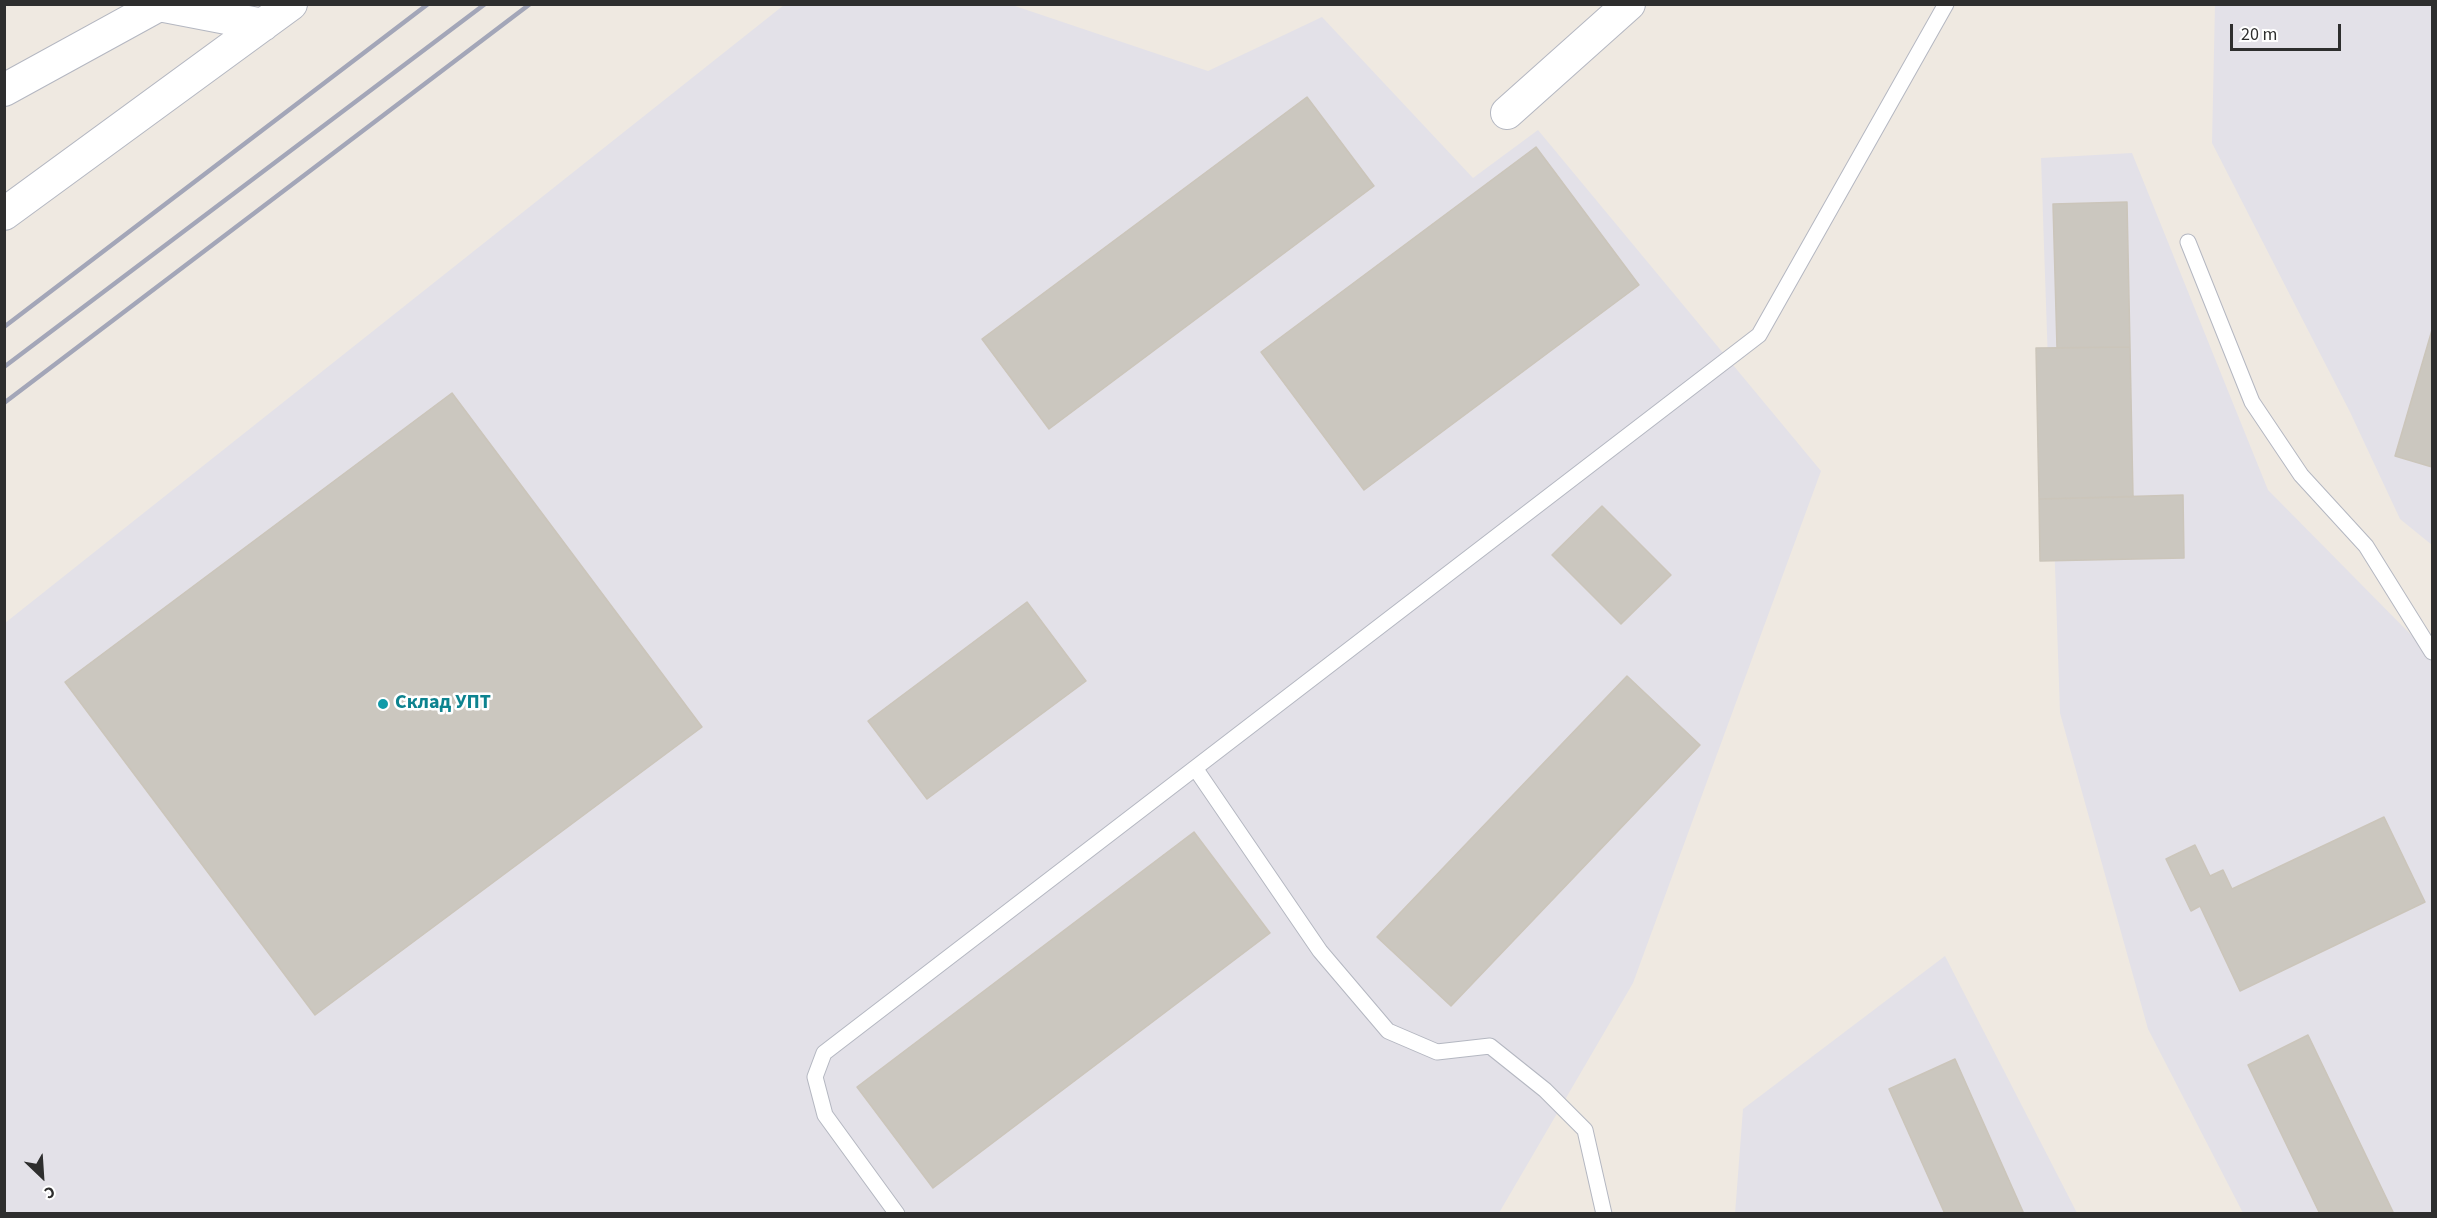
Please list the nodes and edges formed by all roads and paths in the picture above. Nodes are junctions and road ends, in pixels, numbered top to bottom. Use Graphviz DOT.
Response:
graph roads {
  1 [pos="291,4"];
  2 [pos="1629,4"];
  3 [pos="1946,4"];
  4 [pos="263,25"];
  5 [pos="4,90"];
  6 [pos="1507,113"];
  7 [pos="4,214"];
  8 [pos="2188,242"];
  9 [pos="2433,652"];
  10 [pos="1195,768"];
  11 [pos="897,1214"];
  12 [pos="1604,1214"];
  1 -- 4 [label="street"];
  2 -- 6 [label="street"];
  3 -- 10 [label="lane"];
  4 -- 5 [label="street"];
  4 -- 7 [label="street"];
  8 -- 9 [label="lane"];
  10 -- 11 [label="lane"];
  10 -- 12 [label="lane"];
}
